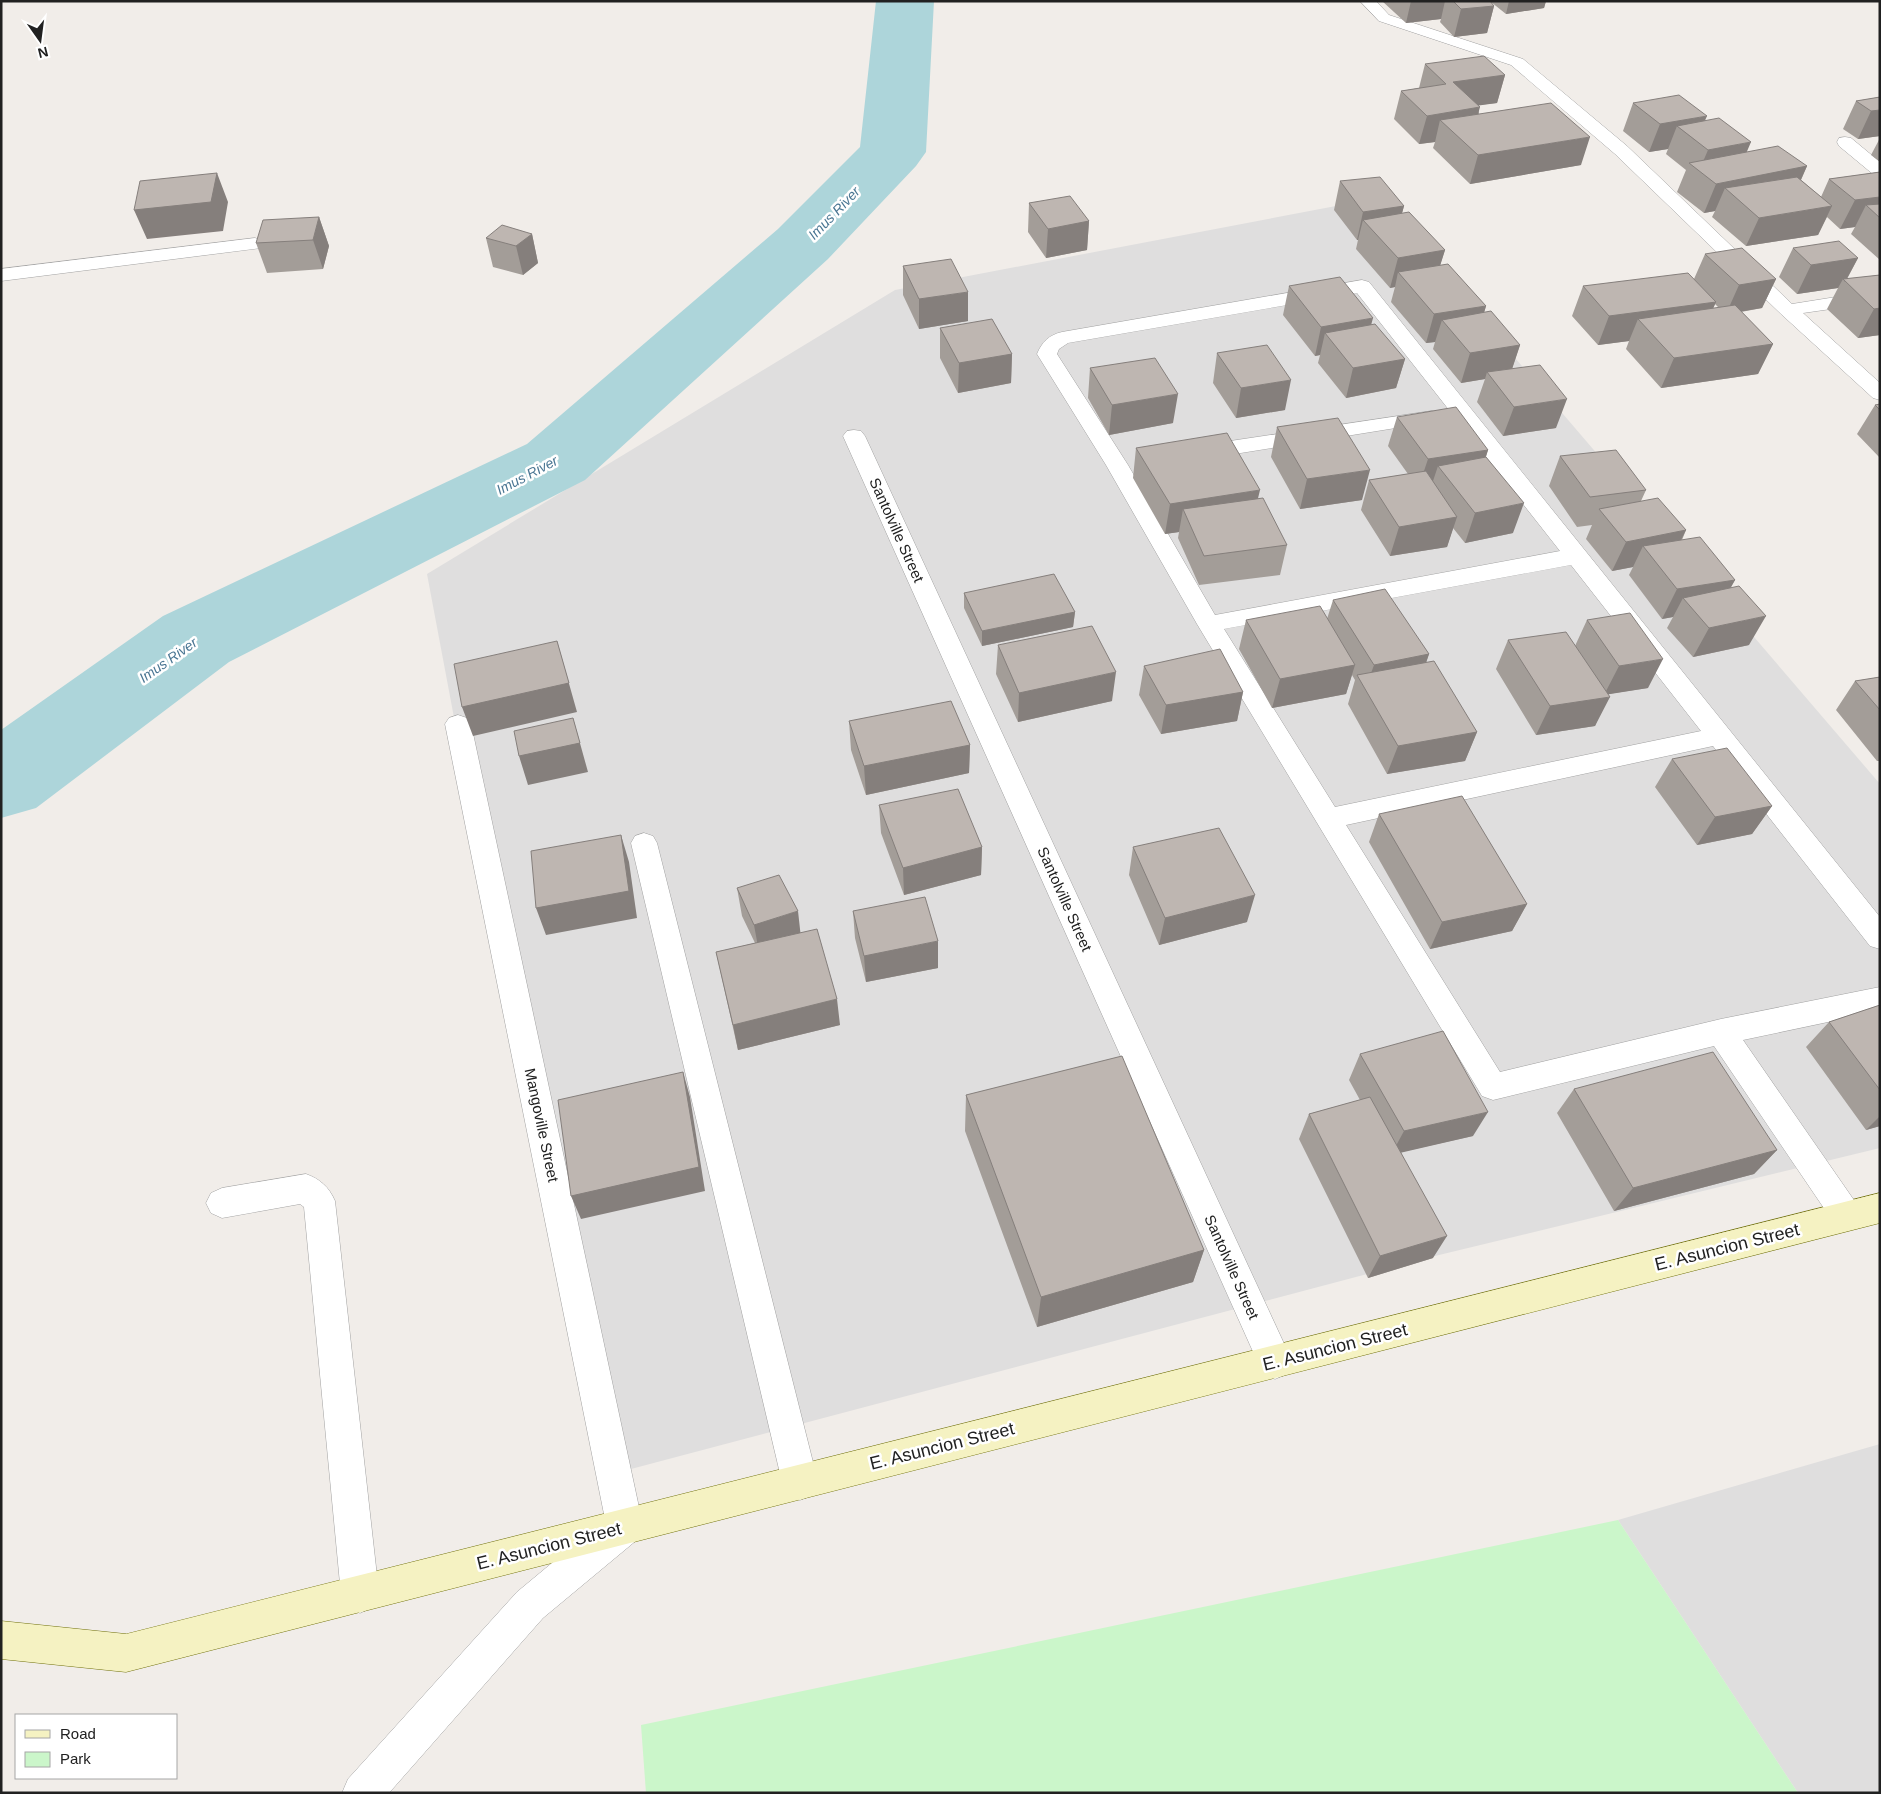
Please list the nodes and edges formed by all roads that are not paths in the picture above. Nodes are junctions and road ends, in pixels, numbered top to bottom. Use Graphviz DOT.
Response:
graph roads {
  1 [pos="1367,1"];
  2 [pos="1845,142"];
  3 [pos="1880,170"];
  4 [pos="255,244"];
  5 [pos="1,275"];
  6 [pos="1880,296"];
  7 [pos="1788,310"];
  8 [pos="1880,394"];
  9 [pos="1462,413"];
  10 [pos="854,436"];
  11 [pos="1176,456"];
  12 [pos="1576,556"];
  13 [pos="1209,624"];
  14 [pos="458,724"];
  15 [pos="1719,736"];
  16 [pos="1329,818"];
  17 [pos="644,843"];
  18 [pos="1880,938"];
  19 [pos="1880,999"];
  20 [pos="1721,1032"];
  21 [pos="222,1203"];
  22 [pos="1880,1208"];
  23 [pos="1847,1216"];
  24 [pos="1276,1362"];
  25 [pos="800,1482"];
  26 [pos="625,1526"];
  27 [pos="360,1594"];
  28 [pos="1,1640"];
  29 [pos="362,1793"];
  1 -- 7 [label="street"];
  2 -- 3 [label="street"];
  4 -- 5 [label="street"];
  6 -- 7 [label="street"];
  7 -- 8 [label="street"];
  9 -- 11 [label="street"];
  9 -- 12 [label="street"];
  9 -- 13 [label="street"];
  10 -- 24 [label="street, Santolville Street"];
  12 -- 13 [label="street"];
  12 -- 15 [label="street"];
  13 -- 16 [label="street"];
  14 -- 26 [label="street, Mangoville Street"];
  15 -- 16 [label="street"];
  15 -- 18 [label="street"];
  16 -- 20 [label="street"];
  17 -- 25 [label="street"];
  19 -- 20 [label="street"];
  20 -- 23 [label="street"];
  21 -- 27 [label="street"];
  22 -- 23 [label="main road, E. Asuncion Street"];
  23 -- 24 [label="main road, E. Asuncion Street"];
  24 -- 25 [label="main road, E. Asuncion Street"];
  25 -- 26 [label="main road, E. Asuncion Street"];
  26 -- 27 [label="main road, E. Asuncion Street"];
  26 -- 29 [label="street"];
  27 -- 28 [label="main road, E. Asuncion Street"];
}
